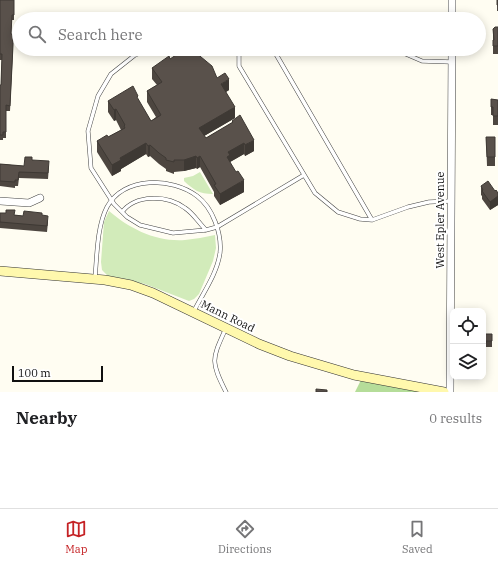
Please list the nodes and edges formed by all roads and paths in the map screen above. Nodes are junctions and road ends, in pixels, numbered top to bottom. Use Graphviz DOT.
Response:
graph roads {
  1 [pos="452,0"];
  2 [pos="452,12"];
  3 [pos="134,56"];
  4 [pos="239,56"];
  5 [pos="277,56"];
  6 [pos="410,56"];
  7 [pos="452,56"];
  8 [pos="452,62"];
  9 [pos="304,175"];
  10 [pos="40,198"];
  11 [pos="0,201"];
  12 [pos="112,201"];
  13 [pos="451,201"];
  14 [pos="122,212"];
  15 [pos="372,220"];
  16 [pos="217,227"];
  17 [pos="206,230"];
  18 [pos="0,271"];
  19 [pos="95,279"];
  20 [pos="193,312"];
  21 [pos="226,328"];
  22 [pos="226,392"];
  23 [pos="444,392"];
  24 [pos="450,392"];
  1 -- 2 [label="street"];
  3 -- 12 [label="lane"];
  4 -- 9 [label="lane"];
  5 -- 15 [label="lane"];
  6 -- 8 [label="lane"];
  7 -- 8 [label="street, West Epler Avenue"];
  8 -- 13 [label="street, West Epler Avenue"];
  9 -- 15 [label="lane"];
  9 -- 16 [label="lane"];
  10 -- 11 [label="street"];
  12 -- 14 [label="lane"];
  12 -- 16 [label="lane"];
  12 -- 19 [label="lane"];
  13 -- 15 [label="lane"];
  13 -- 24 [label="street, West Epler Avenue"];
  14 -- 17 [label="lane"];
  14 -- 17 [label="lane"];
  16 -- 17 [label="lane"];
  16 -- 20 [label="lane"];
  18 -- 19 [label="main road, Mann Road"];
  19 -- 20 [label="main road, Mann Road"];
  20 -- 21 [label="main road, Mann Road"];
  21 -- 22 [label="lane"];
  21 -- 23 [label="main road, Mann Road"];
}
